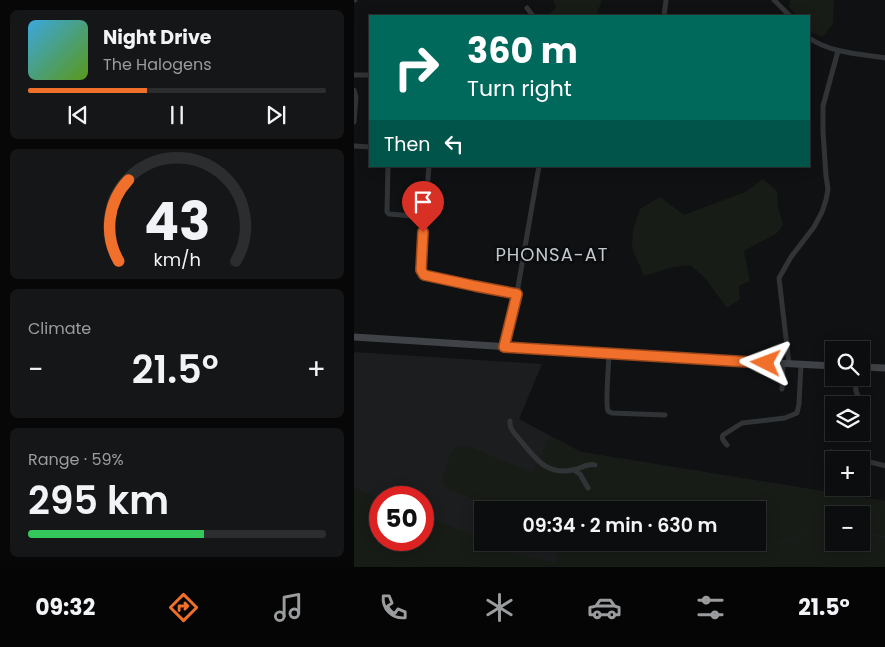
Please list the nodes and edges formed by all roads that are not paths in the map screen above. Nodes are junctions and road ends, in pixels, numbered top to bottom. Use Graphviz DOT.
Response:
graph roads {
  1 [pos="666,0"];
  2 [pos="774,0"];
  3 [pos="527,8"];
  4 [pos="533,15"];
  5 [pos="664,15"];
  6 [pos="789,15"];
  7 [pos="810,39"];
  8 [pos="838,51"];
  9 [pos="885,58"];
  10 [pos="354,75"];
  11 [pos="369,75"];
  12 [pos="354,90"];
  13 [pos="354,122"];
  14 [pos="354,146"];
  15 [pos="369,147"];
  16 [pos="388,167"];
  17 [pos="429,167"];
  18 [pos="538,167"];
  19 [pos="425,217"];
  20 [pos="517,294"];
  21 [pos="354,338"];
  22 [pos="504,347"];
  23 [pos="609,353"];
  24 [pos="786,364"];
  25 [pos="801,364"];
  26 [pos="825,365"];
  27 [pos="870,367"];
  28 [pos="885,368"];
  29 [pos="782,389"];
  30 [pos="665,416"];
  31 [pos="510,421"];
  32 [pos="727,444"];
  33 [pos="870,462"];
  34 [pos="596,465"];
  35 [pos="885,466"];
  36 [pos="574,470"];
  37 [pos="588,488"];
  1 -- 5 [label="street"];
  2 -- 6 [label="street"];
  3 -- 4 [label="street"];
  7 -- 8 [label="street"];
  8 -- 9 [label="street"];
  8 -- 24 [label="street"];
  10 -- 11 [label="street"];
  12 -- 13 [label="street"];
  14 -- 15 [label="street"];
  16 -- 19 [label="street"];
  17 -- 19 [label="street"];
  18 -- 20 [label="street"];
  19 -- 20 [label="street"];
  20 -- 22 [label="street"];
  21 -- 22 [label="main road"];
  22 -- 23 [label="main road"];
  23 -- 24 [label="main road"];
  23 -- 30 [label="street"];
  24 -- 25 [label="main road"];
  24 -- 29 [label="street"];
  25 -- 26 [label="main road"];
  25 -- 32 [label="street"];
  27 -- 28 [label="main road"];
  31 -- 36 [label="street"];
  33 -- 35 [label="street"];
  34 -- 36 [label="street"];
  36 -- 37 [label="street"];
}
